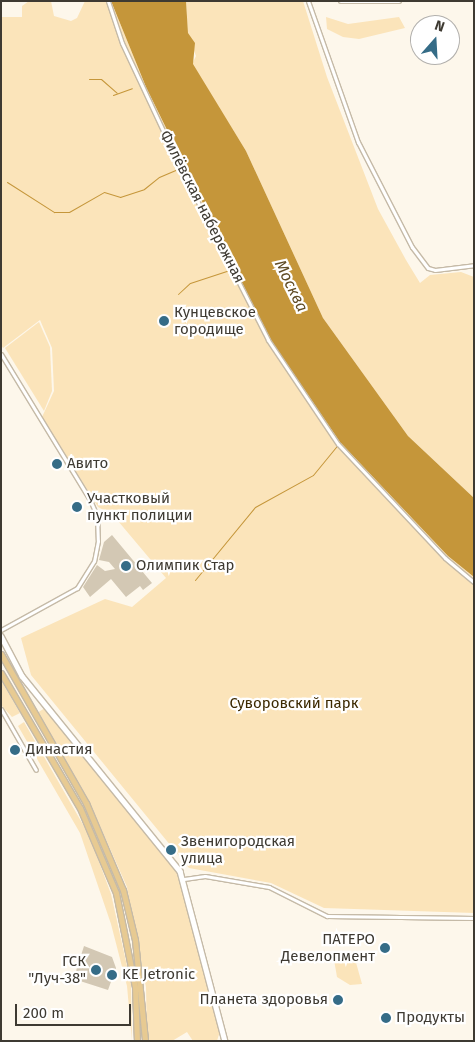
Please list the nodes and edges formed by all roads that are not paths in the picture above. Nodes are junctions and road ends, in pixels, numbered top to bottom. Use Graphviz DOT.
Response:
graph roads {
  1 [pos="108,1"];
  2 [pos="308,1"];
  3 [pos="341,1"];
  4 [pos="399,1"];
  5 [pos="474,265"];
  6 [pos="1,354"];
  7 [pos="474,582"];
  8 [pos="1,630"];
  9 [pos="1,636"];
  10 [pos="1,654"];
  11 [pos="1,673"];
  12 [pos="1,709"];
  13 [pos="36,770"];
  14 [pos="184,878"];
  15 [pos="474,918"];
  16 [pos="137,1041"];
  17 [pos="145,1041"];
  18 [pos="225,1041"];
  1 -- 7 [label="street, Филёвская набережная"];
  2 -- 5 [label="street"];
  3 -- 4 [label="street"];
  6 -- 8 [label="street"];
  9 -- 14 [label="street"];
  10 -- 17 [label="main road"];
  11 -- 16 [label="main road"];
  12 -- 13 [label="street"];
  14 -- 15 [label="street"];
  14 -- 18 [label="street"];
}
